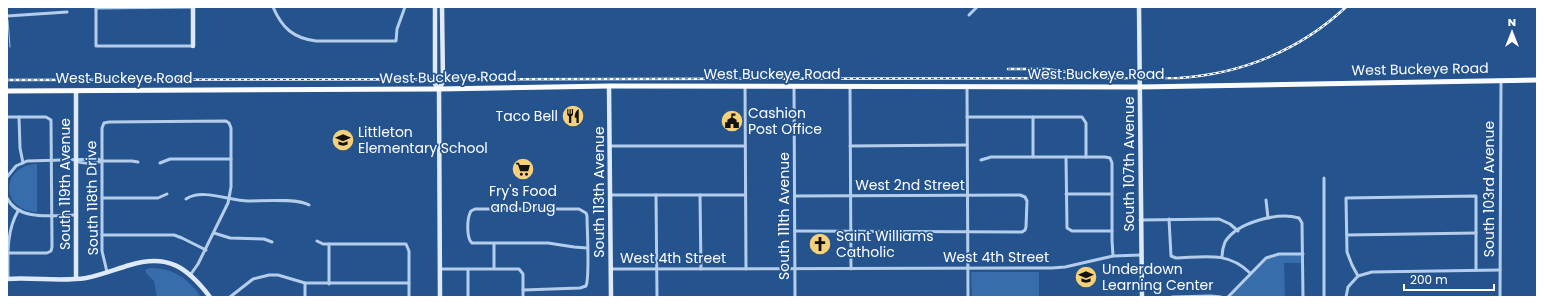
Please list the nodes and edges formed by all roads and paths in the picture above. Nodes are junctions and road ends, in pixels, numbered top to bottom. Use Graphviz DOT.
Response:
graph roads {
  1 [pos="47,7"];
  2 [pos="96,7"];
  3 [pos="193,7"];
  4 [pos="273,7"];
  5 [pos="405,7"];
  6 [pos="435,7"];
  7 [pos="442,7"];
  8 [pos="976,7"];
  9 [pos="1139,7"];
  10 [pos="67,12"];
  11 [pos="47,13"];
  12 [pos="969,15"];
  13 [pos="8,16"];
  14 [pos="435,25"];
  15 [pos="193,46"];
  16 [pos="443,48"];
  17 [pos="1501,80"];
  18 [pos="1537,80"];
  19 [pos="610,86"];
  20 [pos="745,86"];
  21 [pos="794,86"];
  22 [pos="850,86"];
  23 [pos="967,86"];
  24 [pos="1140,87"];
  25 [pos="439,89"];
  26 [pos="7,90"];
  27 [pos="76,90"];
  28 [pos="7,117"];
  29 [pos="19,117"];
  30 [pos="967,117"];
  31 [pos="1033,117"];
  32 [pos="610,146"];
  33 [pos="745,146"];
  34 [pos="850,146"];
  35 [pos="968,146"];
  36 [pos="1066,156"];
  37 [pos="1086,156"];
  38 [pos="1033,157"];
  39 [pos="231,158"];
  40 [pos="981,160"];
  41 [pos="52,161"];
  42 [pos="76,161"];
  43 [pos="102,161"];
  44 [pos="138,162"];
  45 [pos="22,163"];
  46 [pos="160,163"];
  47 [pos="7,175"];
  48 [pos="1324,178"];
  49 [pos="167,194"];
  50 [pos="1066,194"];
  51 [pos="1112,194"];
  52 [pos="610,195"];
  53 [pos="656,195"];
  54 [pos="700,195"];
  55 [pos="745,195"];
  56 [pos="795,196"];
  57 [pos="850,196"];
  58 [pos="968,196"];
  59 [pos="7,198"];
  60 [pos="102,198"];
  61 [pos="230,198"];
  62 [pos="186,199"];
  63 [pos="1266,200"];
  64 [pos="309,205"];
  65 [pos="18,211"];
  66 [pos="52,215"];
  67 [pos="76,215"];
  68 [pos="1268,218"];
  69 [pos="1169,219"];
  70 [pos="1140,220"];
  71 [pos="795,231"];
  72 [pos="851,231"];
  73 [pos="968,231"];
  74 [pos="1112,231"];
  75 [pos="1238,231"];
  76 [pos="214,233"];
  77 [pos="1476,233"];
  78 [pos="102,235"];
  79 [pos="1347,235"];
  80 [pos="317,241"];
  81 [pos="272,242"];
  82 [pos="329,244"];
  83 [pos="494,244"];
  84 [pos="563,246"];
  85 [pos="587,248"];
  86 [pos="206,250"];
  87 [pos="562,251"];
  88 [pos="8,253"];
  89 [pos="1303,254"];
  90 [pos="1141,255"];
  91 [pos="1113,256"];
  92 [pos="1222,257"];
  93 [pos="494,268"];
  94 [pos="440,269"];
  95 [pos="468,269"];
  96 [pos="611,269"];
  97 [pos="657,269"];
  98 [pos="701,269"];
  99 [pos="746,269"];
  100 [pos="795,269"];
  101 [pos="851,269"];
  102 [pos="968,269"];
  103 [pos="1476,270"];
  104 [pos="1500,270"];
  105 [pos="107,272"];
  106 [pos="1250,273"];
  107 [pos="191,274"];
  108 [pos="1358,276"];
  109 [pos="76,278"];
  110 [pos="8,279"];
  111 [pos="305,283"];
  112 [pos="409,283"];
  113 [pos="329,284"];
  114 [pos="523,290"];
  115 [pos="210,297"];
  116 [pos="230,297"];
  117 [pos="305,297"];
  118 [pos="409,297"];
  119 [pos="440,297"];
  120 [pos="468,297"];
  121 [pos="523,297"];
  122 [pos="611,297"];
  123 [pos="657,297"];
  124 [pos="795,297"];
  125 [pos="968,297"];
  126 [pos="1142,297"];
  127 [pos="1172,297"];
  128 [pos="1221,297"];
  129 [pos="1228,297"];
  130 [pos="1303,297"];
  131 [pos="1324,297"];
  132 [pos="1346,297"];
  133 [pos="1500,297"];
  1 -- 11 [label="street"];
  2 -- 3 [label="street"];
  2 -- 15 [label="street"];
  3 -- 15 [label="main road"];
  4 -- 5 [label="street"];
  6 -- 14 [label="main road"];
  7 -- 16 [label="main road"];
  8 -- 12 [label="street"];
  9 -- 24 [label="main road, South 107th Avenue"];
  10 -- 11 [label="street"];
  11 -- 13 [label="street"];
  14 -- 16 [label="main road"];
  14 -- 25 [label="main road"];
  16 -- 25 [label="main road"];
  17 -- 18 [label="main road, West Buckeye Road"];
  17 -- 24 [label="main road, West Buckeye Road"];
  17 -- 104 [label="street, South 103rd Avenue"];
  19 -- 20 [label="main road, West Buckeye Road"];
  19 -- 25 [label="main road, West Buckeye Road"];
  19 -- 32 [label="main road, South 113th Avenue"];
  20 -- 21 [label="main road, West Buckeye Road"];
  20 -- 33 [label="street"];
  21 -- 22 [label="main road, West Buckeye Road"];
  21 -- 56 [label="street, South 111th Avenue"];
  22 -- 23 [label="main road, West Buckeye Road"];
  22 -- 34 [label="street"];
  23 -- 24 [label="main road, West Buckeye Road"];
  23 -- 30 [label="street"];
  24 -- 70 [label="main road, South 107th Avenue"];
  25 -- 27 [label="main road, West Buckeye Road"];
  25 -- 94 [label="main road"];
  26 -- 27 [label="main road, West Buckeye Road"];
  27 -- 42 [label="main road, South 119th Avenue"];
  28 -- 29 [label="street"];
  29 -- 41 [label="street"];
  29 -- 45 [label="street"];
  30 -- 31 [label="street"];
  30 -- 35 [label="street"];
  31 -- 37 [label="street"];
  31 -- 38 [label="street"];
  32 -- 33 [label="street"];
  32 -- 52 [label="main road, South 113th Avenue"];
  33 -- 55 [label="street"];
  34 -- 35 [label="street"];
  34 -- 57 [label="street"];
  35 -- 58 [label="street"];
  36 -- 37 [label="street"];
  36 -- 38 [label="street"];
  36 -- 50 [label="street"];
  37 -- 51 [label="street"];
  38 -- 40 [label="street"];
  39 -- 43 [label="street, South 118th Drive"];
  39 -- 46 [label="street"];
  39 -- 61 [label="street"];
  41 -- 42 [label="street"];
  41 -- 45 [label="street"];
  41 -- 66 [label="street"];
  42 -- 43 [label="street"];
  42 -- 67 [label="main road, South 119th Avenue"];
  43 -- 44 [label="street"];
  43 -- 60 [label="street, South 118th Drive"];
  45 -- 47 [label="street"];
  48 -- 131 [label="street"];
  49 -- 60 [label="street"];
  50 -- 51 [label="street"];
  50 -- 74 [label="street"];
  51 -- 74 [label="street"];
  52 -- 53 [label="street"];
  52 -- 96 [label="main road, South 113th Avenue"];
  53 -- 54 [label="street"];
  53 -- 97 [label="street"];
  54 -- 55 [label="street"];
  54 -- 98 [label="street"];
  55 -- 99 [label="street"];
  56 -- 57 [label="street, West 2nd Street"];
  56 -- 71 [label="street, South 111th Avenue"];
  57 -- 58 [label="street, West 2nd Street"];
  57 -- 72 [label="street"];
  58 -- 73 [label="street"];
  58 -- 73 [label="street, West 2nd Street"];
  59 -- 65 [label="street"];
  60 -- 78 [label="street, South 118th Drive"];
  61 -- 62 [label="street"];
  61 -- 64 [label="street"];
  61 -- 76 [label="street"];
  63 -- 68 [label="street"];
  65 -- 66 [label="street"];
  65 -- 88 [label="street"];
  66 -- 67 [label="street"];
  66 -- 88 [label="street"];
  67 -- 109 [label="main road, South 119th Avenue"];
  68 -- 75 [label="street"];
  68 -- 89 [label="street"];
  69 -- 70 [label="street"];
  69 -- 75 [label="street"];
  69 -- 92 [label="street"];
  70 -- 90 [label="main road, South 107th Avenue"];
  71 -- 72 [label="street"];
  71 -- 100 [label="street, South 111th Avenue"];
  72 -- 73 [label="street"];
  72 -- 101 [label="street"];
  73 -- 102 [label="street"];
  74 -- 91 [label="street"];
  75 -- 92 [label="street"];
  76 -- 81 [label="street"];
  76 -- 86 [label="street"];
  77 -- 79 [label="street"];
  77 -- 79 [label="street"];
  77 -- 103 [label="street"];
  78 -- 86 [label="street"];
  78 -- 105 [label="street, South 118th Drive"];
  79 -- 108 [label="street"];
  80 -- 82 [label="street"];
  82 -- 112 [label="street"];
  82 -- 113 [label="street"];
  83 -- 84 [label="street"];
  83 -- 85 [label="street"];
  83 -- 93 [label="street"];
  84 -- 85 [label="street"];
  84 -- 87 [label="street"];
  85 -- 114 [label="street"];
  86 -- 107 [label="street"];
  88 -- 110 [label="street"];
  89 -- 106 [label="street"];
  89 -- 130 [label="street"];
  90 -- 91 [label="street, West 4th Street"];
  90 -- 126 [label="main road, South 107th Avenue"];
  91 -- 102 [label="street, West 4th Street"];
  92 -- 106 [label="street"];
  93 -- 95 [label="street"];
  93 -- 114 [label="street"];
  94 -- 95 [label="street"];
  94 -- 119 [label="main road"];
  95 -- 120 [label="street"];
  96 -- 97 [label="street, West 4th Street"];
  96 -- 122 [label="main road, South 113th Avenue"];
  97 -- 98 [label="street, West 4th Street"];
  97 -- 123 [label="street"];
  98 -- 99 [label="street, West 4th Street"];
  99 -- 100 [label="street, West 4th Street"];
  100 -- 101 [label="street, West 4th Street"];
  100 -- 124 [label="street, South 111th Avenue"];
  101 -- 102 [label="street, West 4th Street"];
  102 -- 125 [label="street"];
  103 -- 104 [label="street"];
  103 -- 108 [label="street"];
  104 -- 133 [label="street, South 103rd Avenue"];
  105 -- 107 [label="main road"];
  105 -- 109 [label="main road"];
  106 -- 129 [label="street"];
  107 -- 115 [label="main road"];
  108 -- 132 [label="street"];
  109 -- 110 [label="main road"];
  111 -- 113 [label="street"];
  111 -- 116 [label="street"];
  111 -- 117 [label="street"];
  112 -- 113 [label="street"];
  112 -- 118 [label="street"];
  114 -- 121 [label="street"];
  127 -- 128 [label="street"];
}
